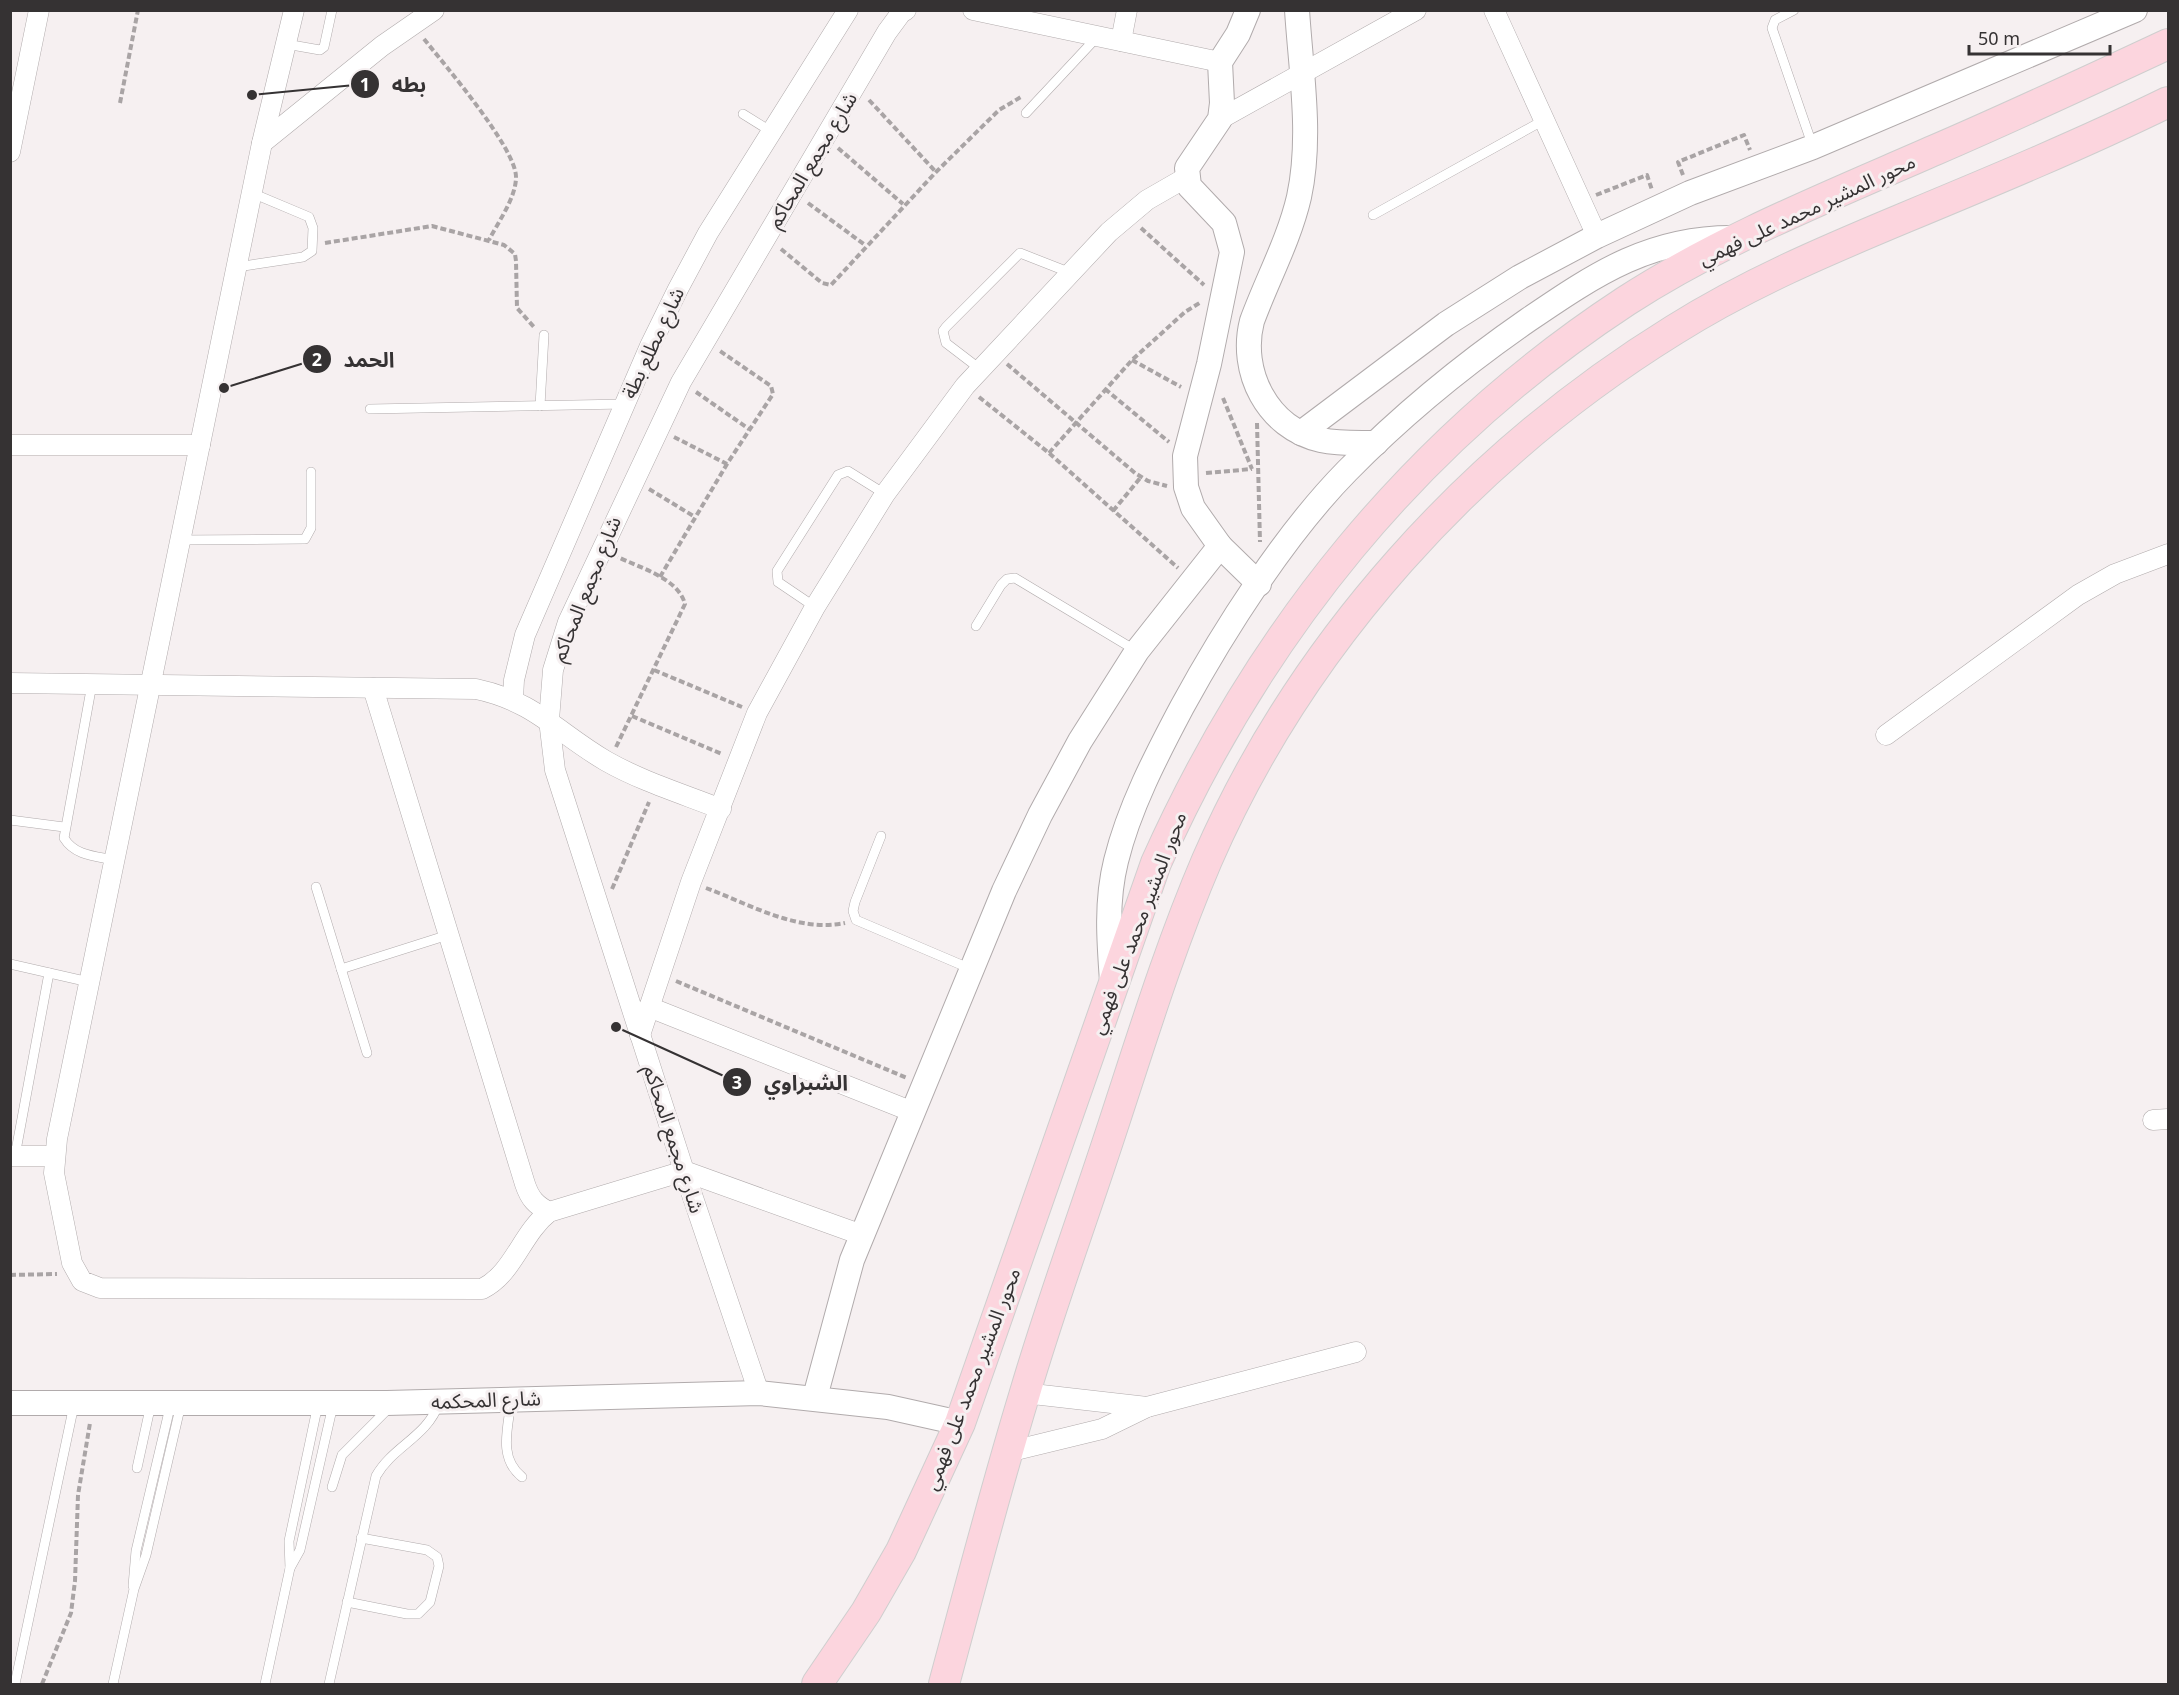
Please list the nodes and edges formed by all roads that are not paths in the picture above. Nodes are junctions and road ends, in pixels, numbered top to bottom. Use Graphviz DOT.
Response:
graph roads {
  1 [pos="39,10"];
  2 [pos="294,10"];
  3 [pos="332,10"];
  4 [pos="434,10"];
  5 [pos="848,10"];
  6 [pos="906,10"];
  7 [pos="973,10"];
  8 [pos="1127,10"];
  9 [pos="1248,10"];
  10 [pos="1297,10"];
  11 [pos="1416,10"];
  12 [pos="1494,10"];
  13 [pos="1794,10"];
  14 [pos="2135,10"];
  15 [pos="1098,36"];
  16 [pos="1121,41"];
  17 [pos="286,44"];
  18 [pos="2169,44"];
  19 [pos="1220,62"];
  20 [pos="1301,74"];
  21 [pos="2169,102"];
  22 [pos="1026,113"];
  23 [pos="743,114"];
  24 [pos="1220,119"];
  25 [pos="1544,120"];
  26 [pos="772,132"];
  27 [pos="262,143"];
  28 [pos="1814,147"];
  29 [pos="10,152"];
  30 [pos="1187,177"];
  31 [pos="252,193"];
  32 [pos="1373,215"];
  33 [pos="1597,236"];
  34 [pos="1738,238"];
  35 [pos="237,267"];
  36 [pos="1071,273"];
  37 [pos="1220,296"];
  38 [pos="1257,305"];
  39 [pos="544,335"];
  40 [pos="980,369"];
  41 [pos="625,404"];
  42 [pos="540,406"];
  43 [pos="370,409"];
  44 [pos="1301,433"];
  45 [pos="1376,443"];
  46 [pos="10,445"];
  47 [pos="200,445"];
  48 [pos="311,472"];
  49 [pos="885,494"];
  50 [pos="180,540"];
  51 [pos="1220,546"];
  52 [pos="2169,554"];
  53 [pos="1260,583"];
  54 [pos="814,607"];
  55 [pos="976,626"];
  56 [pos="1137,651"];
  57 [pos="10,683"];
  58 [pos="92,684"];
  59 [pos="151,685"];
  60 [pos="373,688"];
  61 [pos="513,699"];
  62 [pos="549,720"];
  63 [pos="1886,735"];
  64 [pos="720,809"];
  65 [pos="10,820"];
  66 [pos="64,827"];
  67 [pos="881,836"];
  68 [pos="115,860"];
  69 [pos="316,887"];
  70 [pos="448,935"];
  71 [pos="10,964"];
  72 [pos="341,969"];
  73 [pos="973,970"];
  74 [pos="49,973"];
  75 [pos="88,982"];
  76 [pos="1112,987"];
  77 [pos="649,1007"];
  78 [pos="640,1035"];
  79 [pos="367,1053"];
  80 [pos="913,1112"];
  81 [pos="15,1130"];
  82 [pos="13,1156"];
  83 [pos="54,1156"];
  84 [pos="684,1171"];
  85 [pos="549,1212"];
  86 [pos="862,1235"];
  87 [pos="1356,1352"];
  88 [pos="759,1393"];
  89 [pos="1024,1393"];
  90 [pos="815,1397"];
  91 [pos="512,1400"];
  92 [pos="440,1401"];
  93 [pos="84,1402"];
  94 [pos="168,1402"];
  95 [pos="10,1403"];
  96 [pos="393,1403"];
  97 [pos="326,1404"];
  98 [pos="1147,1407"];
  99 [pos="960,1423"];
  100 [pos="1008,1452"];
  101 [pos="137,1467"];
  102 [pos="522,1477"];
  103 [pos="332,1487"];
  104 [pos="361,1538"];
  105 [pos="290,1568"];
  106 [pos="347,1602"];
  107 [pos="15,1684"];
  108 [pos="113,1684"];
  109 [pos="265,1684"];
  110 [pos="329,1684"];
  111 [pos="817,1684"];
  112 [pos="944,1684"];
  1 -- 29 [label="street"];
  2 -- 17 [label="street"];
  3 -- 17 [label="lane"];
  4 -- 27 [label="street"];
  5 -- 26 [label="street, شارع مطلع بطة"];
  6 -- 62 [label="street, شارع مجمع المحاكم"];
  7 -- 15 [label="street"];
  8 -- 16 [label="street"];
  9 -- 19 [label="street"];
  10 -- 20 [label="street"];
  11 -- 20 [label="street"];
  12 -- 25 [label="street"];
  13 -- 28 [label="lane"];
  14 -- 28 [label="street"];
  15 -- 16 [label="street"];
  15 -- 22 [label="lane"];
  16 -- 19 [label="street"];
  17 -- 27 [label="street"];
  18 -- 34 [label="main road, محور المشير محمد على فهمي"];
  19 -- 24 [label="street"];
  20 -- 24 [label="street"];
  20 -- 38 [label="street"];
  21 -- 89 [label="main road, محور المشير محمد على فهمي"];
  23 -- 26 [label="lane"];
  24 -- 30 [label="street"];
  25 -- 32 [label="lane"];
  25 -- 33 [label="street"];
  26 -- 41 [label="street, شارع مطلع بطة"];
  27 -- 31 [label="street"];
  28 -- 33 [label="street"];
  30 -- 36 [label="street"];
  30 -- 37 [label="street"];
  31 -- 35 [label="street"];
  31 -- 35 [label="lane"];
  33 -- 44 [label="street"];
  34 -- 45 [label="street"];
  34 -- 76 [label="main road, محور المشير محمد على فهمي"];
  35 -- 47 [label="street"];
  36 -- 40 [label="street"];
  36 -- 40 [label="lane"];
  37 -- 38 [label="street"];
  37 -- 51 [label="street"];
  38 -- 44 [label="street"];
  39 -- 42 [label="lane"];
  40 -- 49 [label="street"];
  41 -- 42 [label="lane"];
  41 -- 61 [label="street, شارع مطلع بطة"];
  42 -- 43 [label="lane"];
  44 -- 45 [label="street"];
  45 -- 53 [label="street"];
  46 -- 47 [label="street"];
  47 -- 50 [label="street"];
  48 -- 50 [label="lane"];
  49 -- 54 [label="street"];
  49 -- 54 [label="lane"];
  50 -- 59 [label="street"];
  51 -- 53 [label="street"];
  51 -- 56 [label="street"];
  52 -- 63 [label="street"];
  53 -- 76 [label="street"];
  54 -- 64 [label="street"];
  55 -- 56 [label="lane"];
  56 -- 73 [label="street"];
  57 -- 58 [label="street"];
  58 -- 59 [label="street"];
  58 -- 66 [label="lane"];
  59 -- 60 [label="street"];
  59 -- 68 [label="street"];
  60 -- 61 [label="street"];
  60 -- 70 [label="street"];
  61 -- 62 [label="street"];
  62 -- 64 [label="street"];
  62 -- 78 [label="street, شارع مجمع المحاكم"];
  64 -- 77 [label="street"];
  65 -- 66 [label="lane"];
  66 -- 68 [label="lane"];
  67 -- 73 [label="lane"];
  68 -- 75 [label="street"];
  69 -- 72 [label="lane"];
  70 -- 72 [label="lane"];
  70 -- 85 [label="street"];
  71 -- 74 [label="lane"];
  72 -- 79 [label="lane"];
  73 -- 80 [label="street"];
  74 -- 75 [label="lane"];
  74 -- 81 [label="lane"];
  75 -- 83 [label="street"];
  76 -- 99 [label="main road, محور المشير محمد على فهمي"];
  77 -- 78 [label="street"];
  77 -- 80 [label="street"];
  78 -- 84 [label="street, شارع مجمع المحاكم"];
  80 -- 86 [label="street"];
  81 -- 82 [label="lane"];
  82 -- 83 [label="street"];
  83 -- 85 [label="street"];
  84 -- 85 [label="street"];
  84 -- 86 [label="street"];
  84 -- 88 [label="street, شارع مجمع المحاكم"];
  86 -- 90 [label="street"];
  87 -- 98 [label="street"];
  88 -- 90 [label="street, شارع المحكمه"];
  88 -- 91 [label="street, شارع المحكمه"];
  89 -- 98 [label="street"];
  89 -- 100 [label="main road, محور المشير محمد على فهمي"];
  90 -- 99 [label="street, شارع المحكمه"];
  91 -- 92 [label="street, شارع المحكمه"];
  91 -- 102 [label="lane"];
  92 -- 96 [label="street, شارع المحكمه"];
  92 -- 104 [label="lane"];
  93 -- 94 [label="street, شارع المحكمه"];
  93 -- 95 [label="street, شارع المحكمه"];
  93 -- 107 [label="lane"];
  94 -- 97 [label="street, شارع المحكمه"];
  94 -- 101 [label="lane"];
  94 -- 108 [label="lane"];
  96 -- 97 [label="street, شارع المحكمه"];
  96 -- 103 [label="lane"];
  97 -- 105 [label="lane"];
  97 -- 105 [label="lane"];
  98 -- 100 [label="street"];
  99 -- 111 [label="main road, محور المشير محمد على فهمي"];
  100 -- 112 [label="main road, محور المشير محمد على فهمي"];
  104 -- 106 [label="lane"];
  104 -- 106 [label="lane"];
  105 -- 109 [label="lane"];
  106 -- 110 [label="lane"];
}
